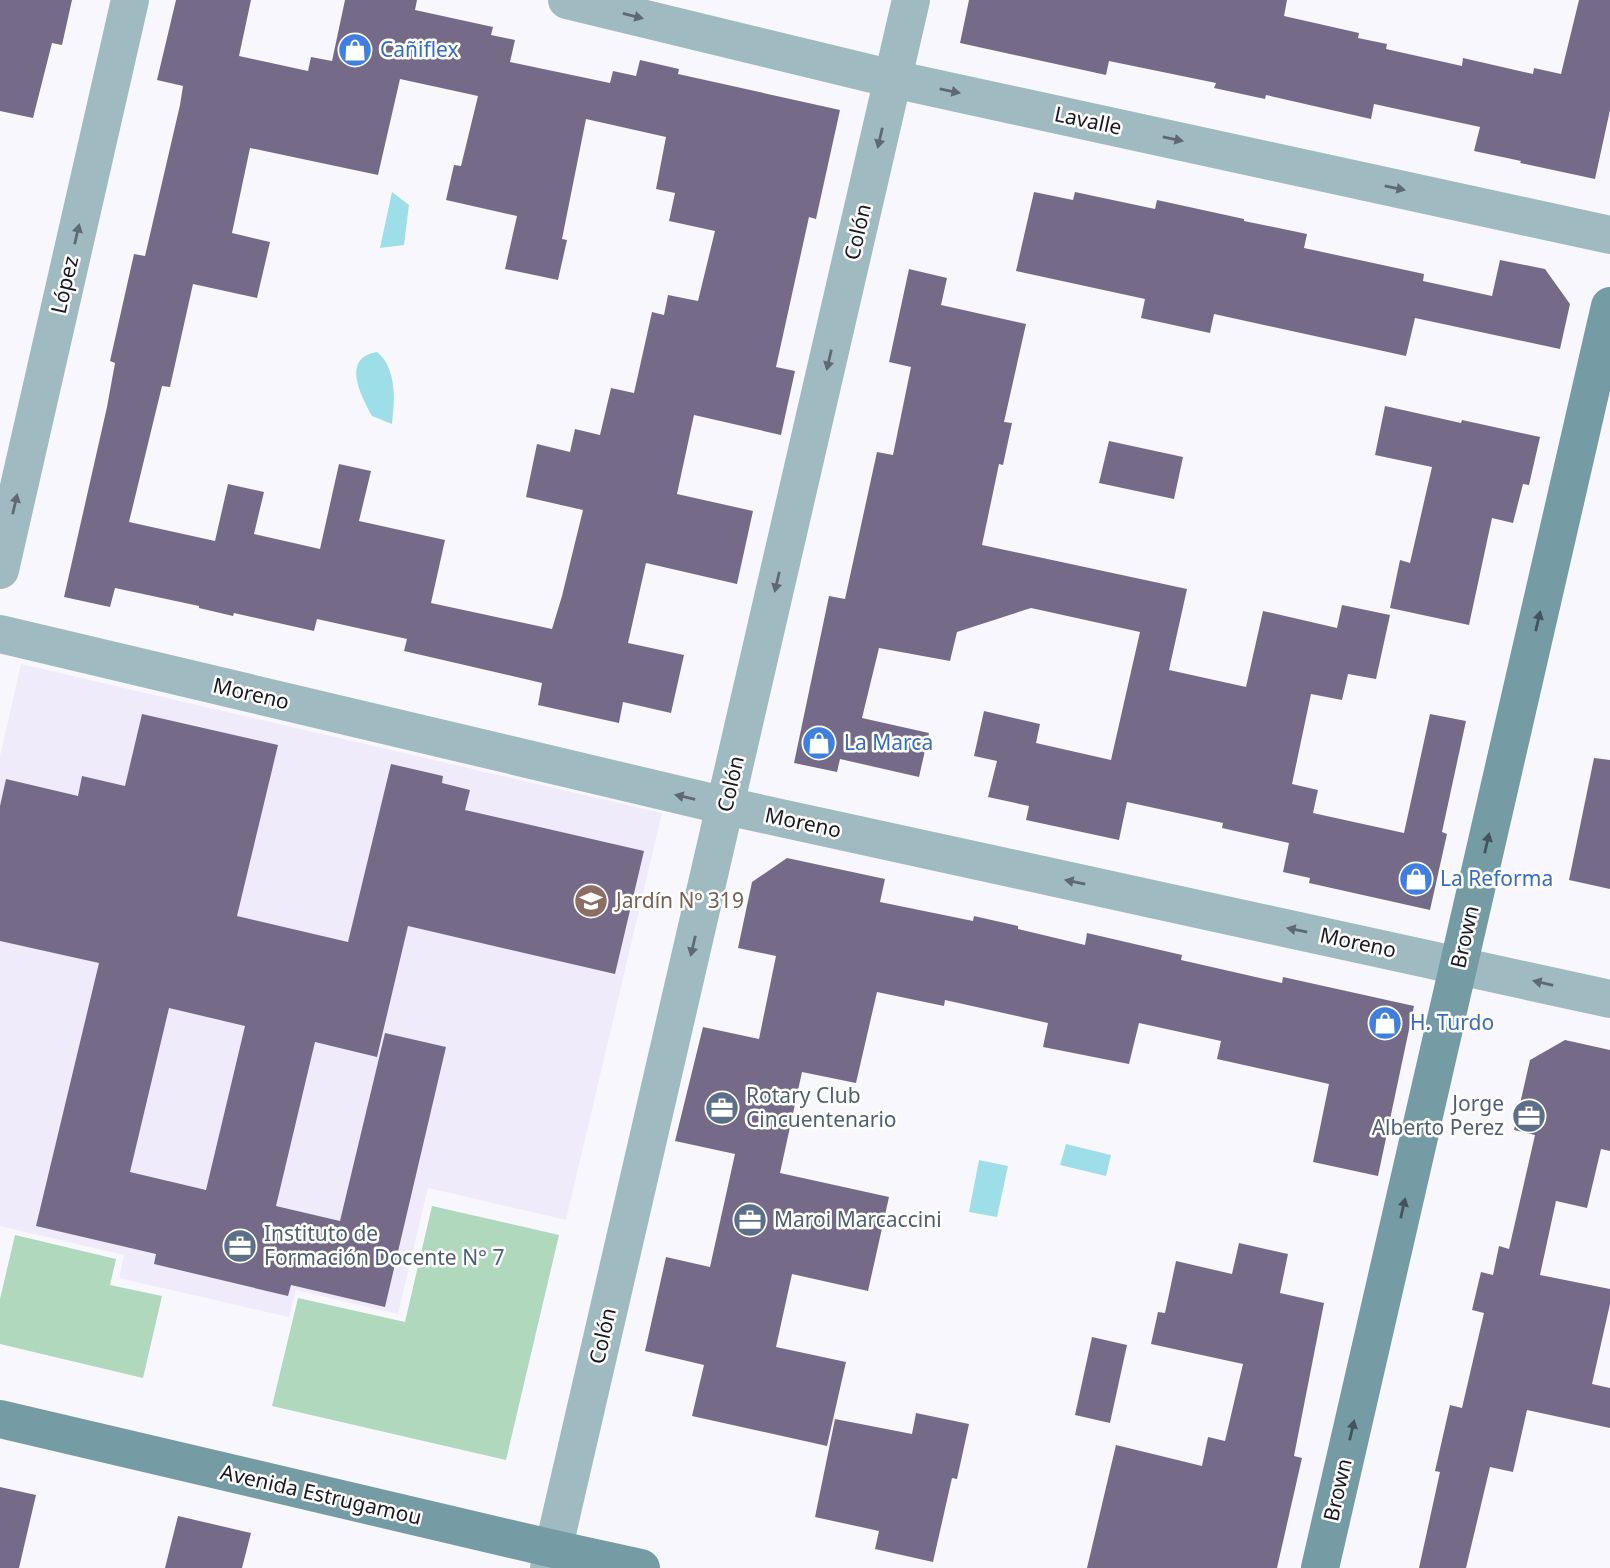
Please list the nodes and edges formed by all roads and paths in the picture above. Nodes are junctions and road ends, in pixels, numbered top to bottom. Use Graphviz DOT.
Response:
graph roads {
  1 [pos="130,0"];
  2 [pos="567,0"];
  3 [pos="911,0"];
  4 [pos="893,79"];
  5 [pos="1610,235"];
  6 [pos="1610,306"];
  7 [pos="0,570"];
  8 [pos="0,634"];
  9 [pos="726,806"];
  10 [pos="1459,964"];
  11 [pos="1610,999"];
  12 [pos="0,1419"];
  13 [pos="552,1559"];
  14 [pos="642,1568"];
  15 [pos="1320,1568"];
  7 -- 1 [label="street, López, one-way"];
  2 -- 4 [label="street, Lavalle, one-way"];
  3 -- 4 [label="street, Colón"];
  4 -- 5 [label="street, Lavalle, one-way"];
  4 -- 9 [label="street, Colón, one-way"];
  10 -- 6 [label="street, Brown, one-way"];
  9 -- 8 [label="street, Moreno, one-way"];
  10 -- 9 [label="street, Moreno, one-way"];
  9 -- 13 [label="street, Colón, one-way"];
  11 -- 10 [label="street, Moreno, one-way"];
  15 -- 10 [label="street, Brown, one-way"];
  12 -- 13 [label="street, Avenida Estrugamou"];
  13 -- 14 [label="street, Avenida Estrugamou"];
}
